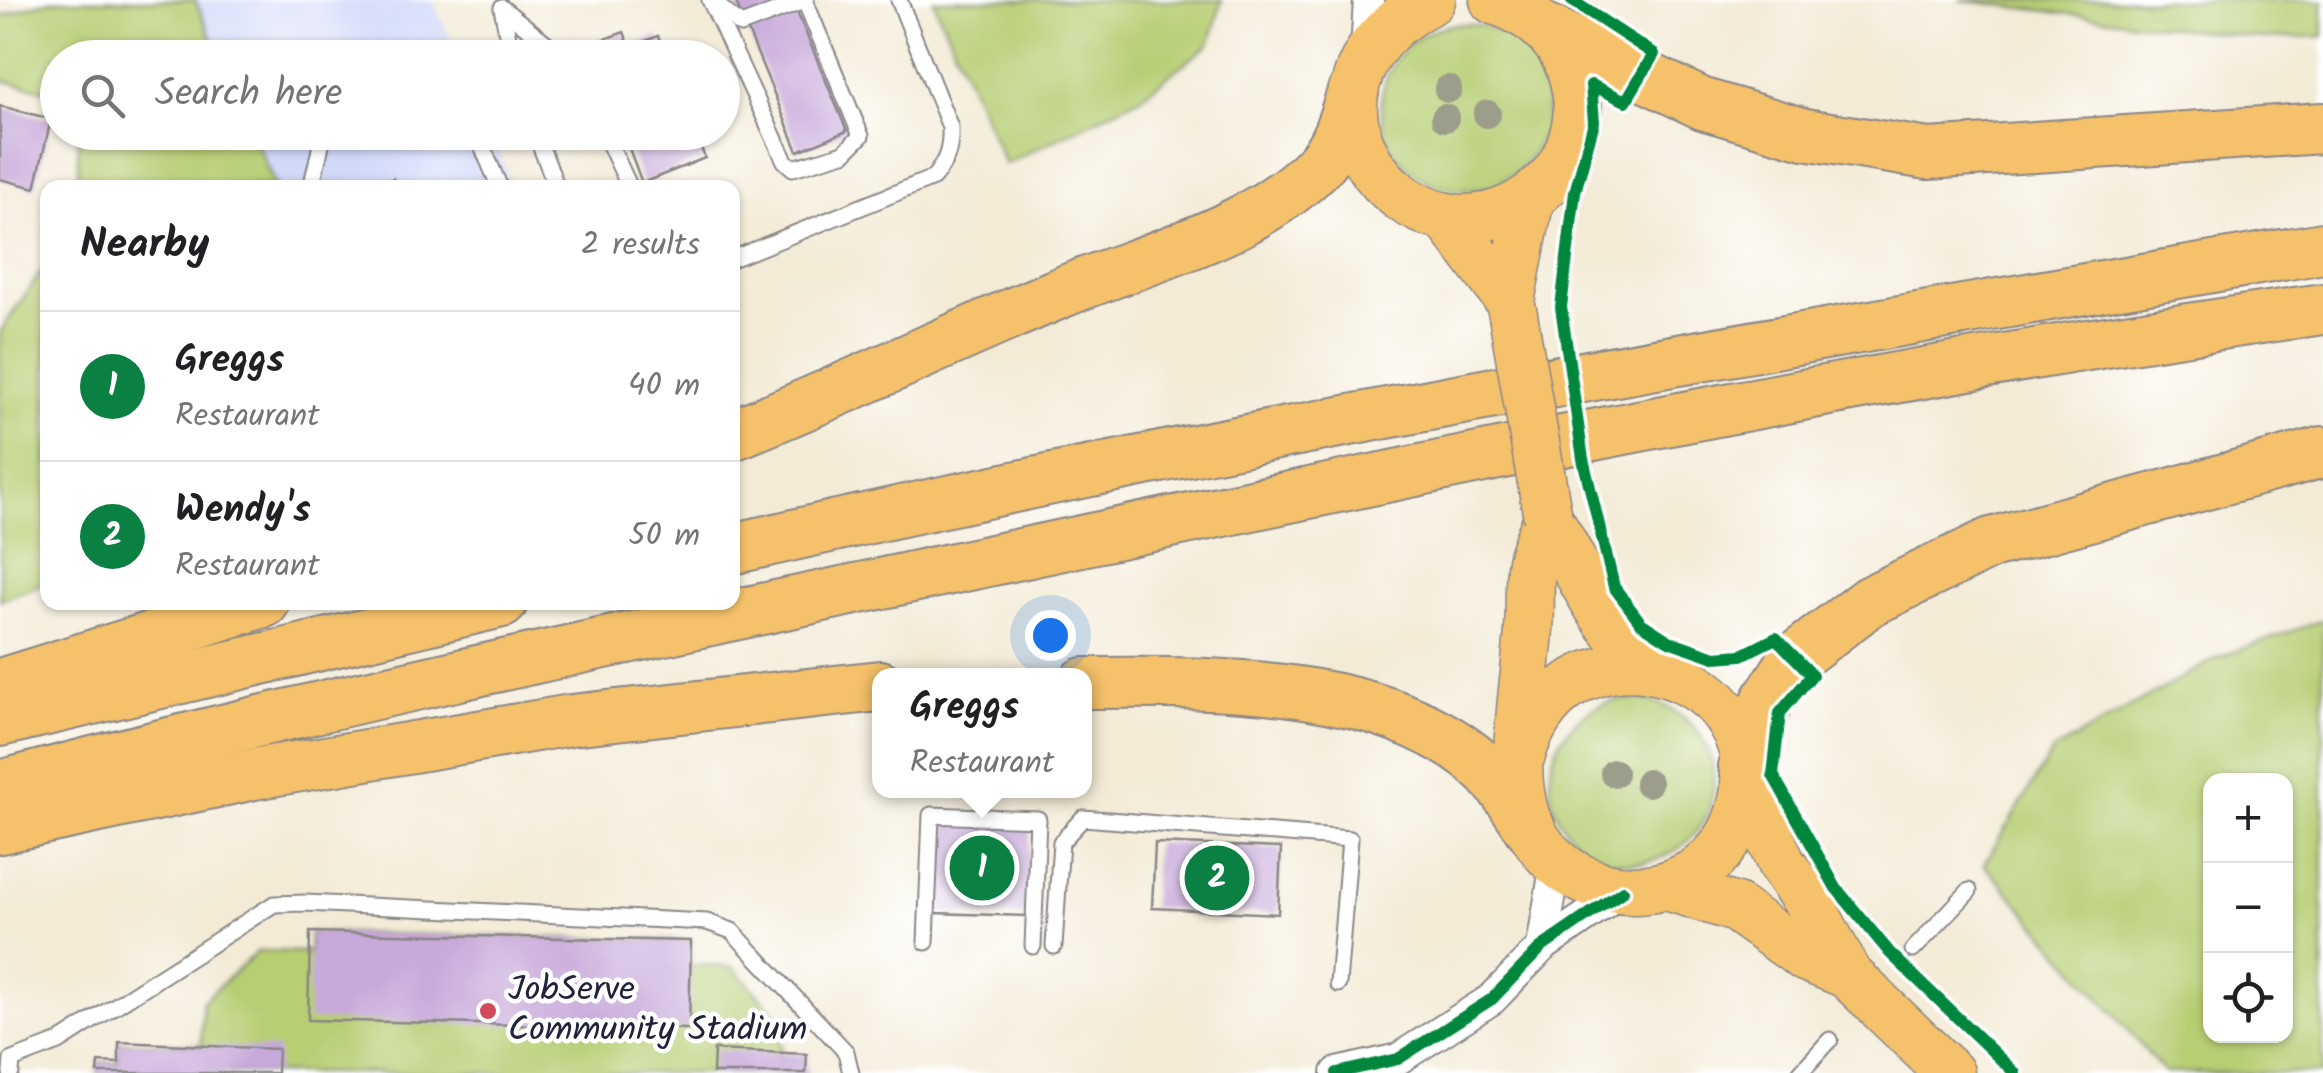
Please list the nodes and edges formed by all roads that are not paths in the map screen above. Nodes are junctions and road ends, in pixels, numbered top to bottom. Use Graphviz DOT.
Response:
graph roads {
  1 [pos="711,0"];
  2 [pos="805,0"];
  3 [pos="899,0"];
  4 [pos="1368,0"];
  5 [pos="1431,0"];
  6 [pos="500,4"];
  7 [pos="1518,10"];
  8 [pos="508,40"];
  9 [pos="543,40"];
  10 [pos="729,40"];
  11 [pos="740,63"];
  12 [pos="1359,73"];
  13 [pos="2323,128"];
  14 [pos="320,150"];
  15 [pos="484,150"];
  16 [pos="542,150"];
  17 [pos="612,150"];
  18 [pos="313,180"];
  19 [pos="497,180"];
  20 [pos="553,180"];
  21 [pos="626,180"];
  22 [pos="1530,198"];
  23 [pos="1447,218"];
  24 [pos="2323,248"];
  25 [pos="740,256"];
  26 [pos="1511,308"];
  27 [pos="2323,309"];
  28 [pos="740,432"];
  29 [pos="2323,452"];
  30 [pos="1548,518"];
  31 [pos="740,547"];
  32 [pos="238,610"];
  33 [pos="468,610"];
  34 [pos="1658,668"];
  35 [pos="1092,683"];
  36 [pos="0,684"];
  37 [pos="872,687"];
  38 [pos="0,721"];
  39 [pos="1521,755"];
  40 [pos="1745,774"];
  41 [pos="0,786"];
  42 [pos="0,828"];
  43 [pos="1543,845"];
  44 [pos="1645,889"];
  45 [pos="1970,891"];
  46 [pos="926,942"];
  47 [pos="1033,946"];
  48 [pos="1054,946"];
  49 [pos="1542,947"];
  50 [pos="1913,950"];
  51 [pos="1846,974"];
  52 [pos="1338,984"];
  53 [pos="1830,1040"];
  54 [pos="11,1073"];
  55 [pos="851,1073"];
  56 [pos="1338,1073"];
  57 [pos="1800,1073"];
  58 [pos="1950,1073"];
  1 -- 2 [label="lane"];
  1 -- 10 [label="lane"];
  2 -- 11 [label="lane"];
  3 -- 25 [label="lane"];
  4 -- 12 [label="street"];
  5 -- 12 [label="main road"];
  6 -- 8 [label="lane"];
  6 -- 9 [label="lane"];
  7 -- 13 [label="highway"];
  7 -- 22 [label="main road"];
  12 -- 23 [label="main road"];
  12 -- 28 [label="highway"];
  14 -- 18 [label="lane"];
  15 -- 19 [label="lane"];
  16 -- 20 [label="lane"];
  17 -- 21 [label="lane"];
  22 -- 23 [label="main road"];
  22 -- 26 [label="main road"];
  23 -- 26 [label="main road"];
  24 -- 31 [label="highway"];
  26 -- 30 [label="main road, bridge"];
  27 -- 41 [label="highway"];
  29 -- 40 [label="highway"];
  30 -- 34 [label="main road"];
  30 -- 39 [label="main road"];
  32 -- 36 [label="highway"];
  33 -- 38 [label="highway"];
  34 -- 39 [label="main road"];
  34 -- 40 [label="main road"];
  35 -- 43 [label="highway"];
  37 -- 42 [label="highway"];
  39 -- 43 [label="main road"];
  40 -- 44 [label="main road"];
  40 -- 51 [label="main road"];
  43 -- 44 [label="main road"];
  43 -- 49 [label="street"];
  44 -- 49 [label="street"];
  44 -- 51 [label="main road"];
  45 -- 50 [label="lane"];
  46 -- 47 [label="lane"];
  48 -- 52 [label="lane"];
  49 -- 56 [label="street"];
  51 -- 58 [label="main road"];
  53 -- 57 [label="lane"];
  54 -- 55 [label="lane"];
}
